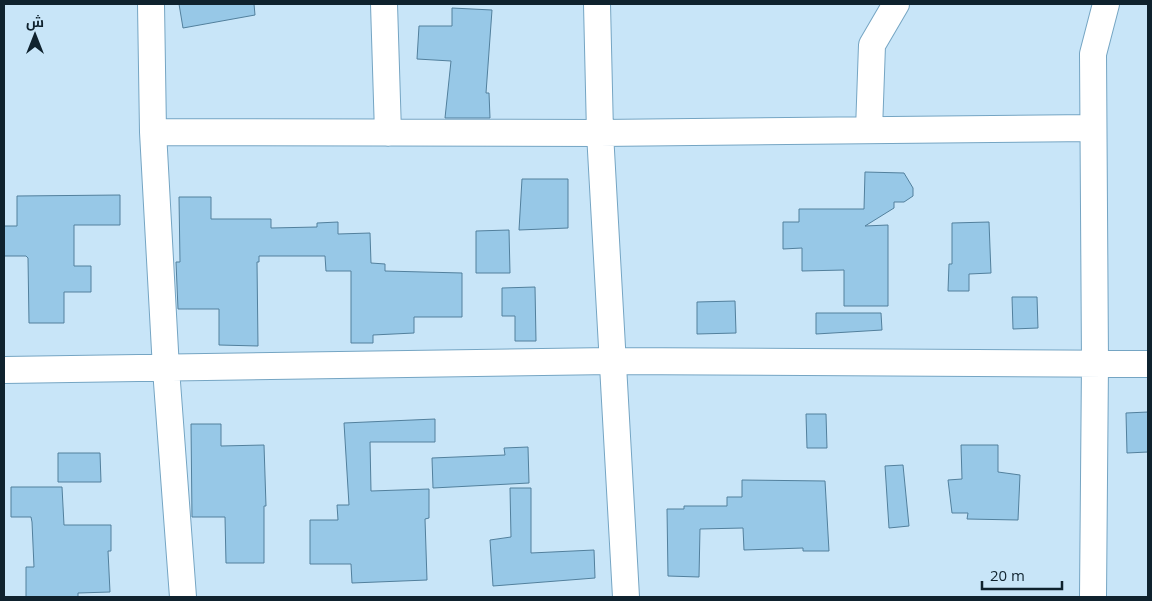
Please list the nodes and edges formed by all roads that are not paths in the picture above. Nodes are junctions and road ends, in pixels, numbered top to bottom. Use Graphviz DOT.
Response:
graph roads {
  1 [pos="151,4"];
  2 [pos="384,4"];
  3 [pos="597,4"];
  4 [pos="896,4"];
  5 [pos="1106,4"];
  6 [pos="1093,128"];
  7 [pos="869,130"];
  8 [pos="153,132"];
  9 [pos="388,133"];
  10 [pos="600,133"];
  11 [pos="611,361"];
  12 [pos="1096,363"];
  13 [pos="1148,364"];
  14 [pos="166,368"];
  15 [pos="4,370"];
  16 [pos="183,597"];
  17 [pos="626,597"];
  18 [pos="1093,597"];
  1 -- 8 [label="street"];
  2 -- 9 [label="street"];
  3 -- 10 [label="street"];
  4 -- 7 [label="street"];
  5 -- 6 [label="street"];
  6 -- 7 [label="street"];
  6 -- 12 [label="street"];
  7 -- 10 [label="street"];
  8 -- 9 [label="street"];
  8 -- 14 [label="street"];
  9 -- 10 [label="street"];
  10 -- 11 [label="street"];
  11 -- 12 [label="street"];
  11 -- 14 [label="street"];
  11 -- 17 [label="street"];
  12 -- 13 [label="street"];
  12 -- 18 [label="street"];
  14 -- 15 [label="street"];
  14 -- 16 [label="street"];
}
